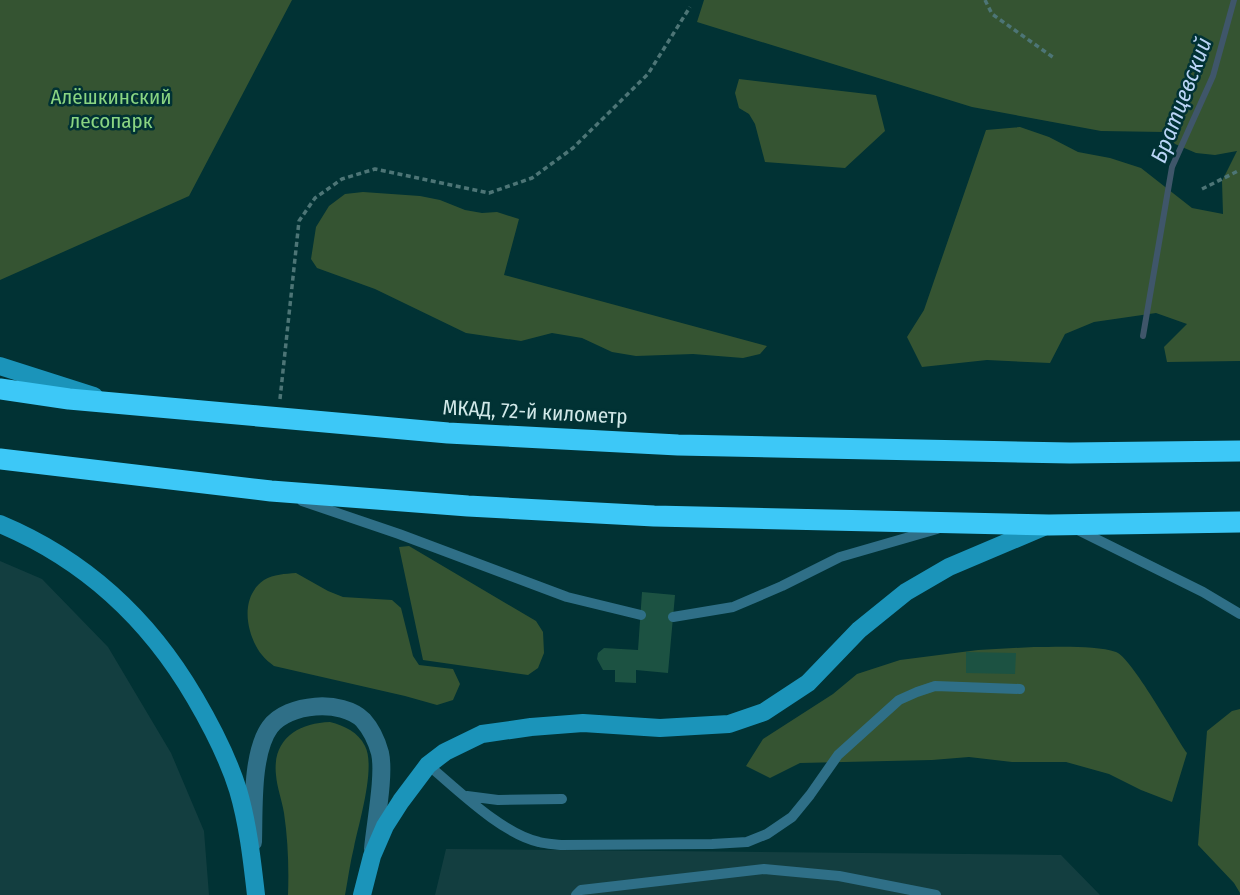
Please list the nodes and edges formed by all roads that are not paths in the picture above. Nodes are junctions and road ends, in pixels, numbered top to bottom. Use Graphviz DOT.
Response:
graph roads {
  1 [pos="0,366"];
  2 [pos="0,389"];
  3 [pos="117,403"];
  4 [pos="1240,451"];
  5 [pos="0,459"];
  6 [pos="271,491"];
  7 [pos="1240,522"];
  8 [pos="957,523"];
  9 [pos="0,524"];
  10 [pos="1059,525"];
  11 [pos="1240,614"];
  12 [pos="641,615"];
  13 [pos="673,617"];
  14 [pos="1020,689"];
  15 [pos="428,765"];
  16 [pos="466,796"];
  17 [pos="562,799"];
  18 [pos="372,856"];
  19 [pos="252,858"];
  20 [pos="256,895"];
  21 [pos="362,895"];
  22 [pos="576,895"];
  23 [pos="936,895"];
  1 -- 3 [label="street"];
  2 -- 3 [label="highway, МКАД, 72-й километр"];
  3 -- 4 [label="highway, МКАД, 72-й километр"];
  5 -- 6 [label="highway"];
  6 -- 8 [label="highway"];
  6 -- 12 [label="lane"];
  7 -- 10 [label="highway"];
  8 -- 10 [label="highway"];
  8 -- 13 [label="lane"];
  9 -- 19 [label="street"];
  10 -- 11 [label="lane"];
  10 -- 15 [label="street"];
  14 -- 16 [label="lane"];
  15 -- 16 [label="lane"];
  15 -- 18 [label="street"];
  16 -- 17 [label="lane"];
  18 -- 19 [label="street"];
  18 -- 21 [label="street"];
  19 -- 20 [label="street"];
  22 -- 23 [label="lane"];
}
